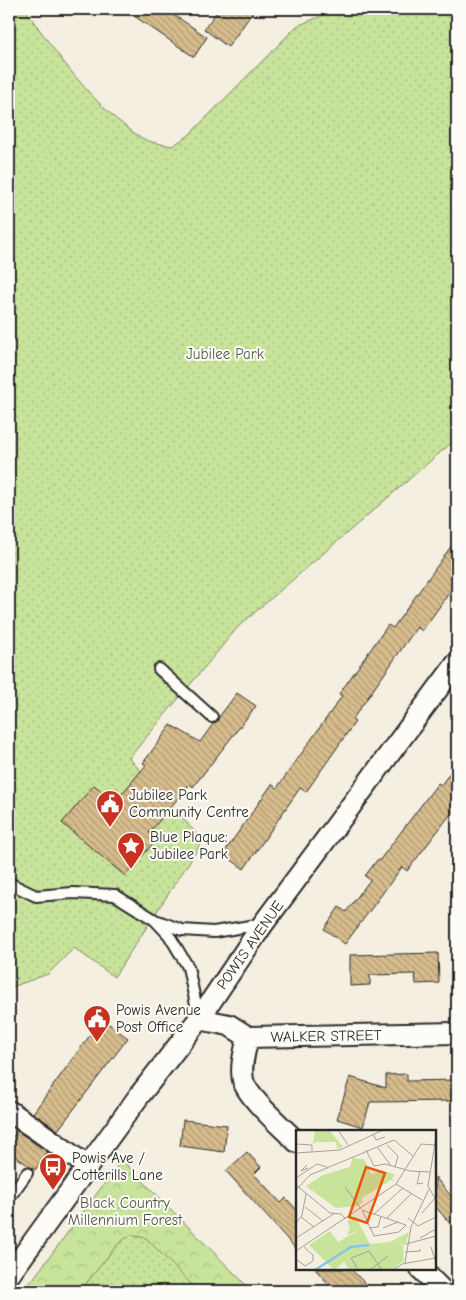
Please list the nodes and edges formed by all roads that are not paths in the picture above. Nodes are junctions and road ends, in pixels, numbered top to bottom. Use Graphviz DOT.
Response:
graph roads {
  1 [pos="457,663"];
  2 [pos="159,669"];
  3 [pos="212,717"];
  4 [pos="9,884"];
  5 [pos="155,920"];
  6 [pos="263,924"];
  7 [pos="199,1019"];
  8 [pos="457,1033"];
  9 [pos="248,1037"];
  10 [pos="9,1111"];
  11 [pos="296,1141"];
  12 [pos="87,1166"];
  13 [pos="27,1173"];
  14 [pos="9,1198"];
  15 [pos="422,1270"];
  16 [pos="9,1275"];
  17 [pos="443,1291"];
  1 -- 6 [label="street, POWIS AVENUE"];
  2 -- 3 [label="lane"];
  4 -- 5 [label="lane"];
  5 -- 6 [label="lane"];
  5 -- 7 [label="lane"];
  6 -- 7 [label="street, POWIS AVENUE"];
  7 -- 9 [label="street"];
  7 -- 12 [label="street, POWIS AVENUE"];
  8 -- 9 [label="street, WALKER STREET"];
  9 -- 11 [label="street"];
  10 -- 12 [label="street"];
  12 -- 16 [label="street, POWIS AVENUE"];
  13 -- 14 [label="lane"];
  15 -- 17 [label="street"];
}
